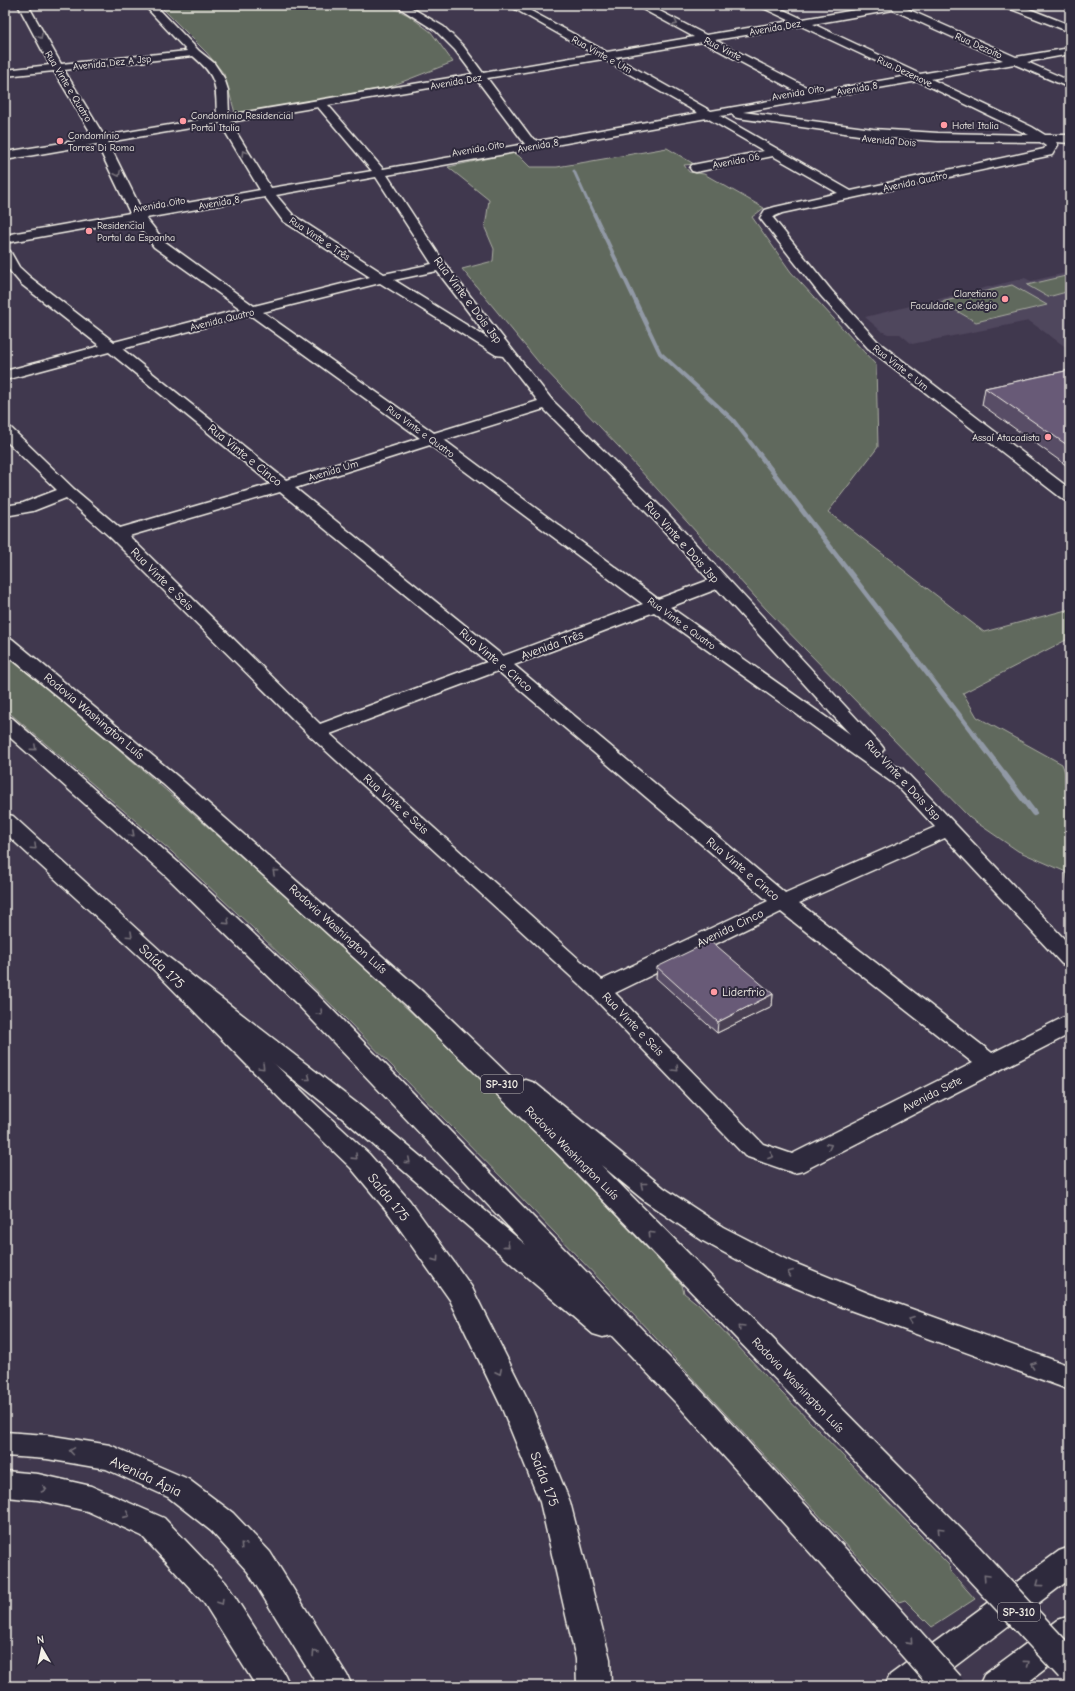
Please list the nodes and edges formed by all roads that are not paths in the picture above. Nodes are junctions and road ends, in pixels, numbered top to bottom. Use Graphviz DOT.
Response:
graph roads {
  1 [pos="23,5"];
  2 [pos="149,5"];
  3 [pos="400,5"];
  4 [pos="513,5"];
  5 [pos="640,5"];
  6 [pos="765,5"];
  7 [pos="906,5"];
  8 [pos="1010,5"];
  9 [pos="891,6"];
  10 [pos="803,22"];
  11 [pos="1070,29"];
  12 [pos="706,39"];
  13 [pos="1070,44"];
  14 [pos="1070,50"];
  15 [pos="195,53"];
  16 [pos="606,56"];
  17 [pos="1040,56"];
  18 [pos="1009,58"];
  19 [pos="57,67"];
  20 [pos="965,69"];
  21 [pos="1035,70"];
  22 [pos="1061,70"];
  23 [pos="5,72"];
  24 [pos="1051,73"];
  25 [pos="914,75"];
  26 [pos="479,77"];
  27 [pos="1070,85"];
  28 [pos="810,93"];
  29 [pos="321,104"];
  30 [pos="705,109"];
  31 [pos="223,119"];
  32 [pos="759,121"];
  33 [pos="752,139"];
  34 [pos="1070,139"];
  35 [pos="101,140"];
  36 [pos="531,142"];
  37 [pos="1047,142"];
  38 [pos="1070,145"];
  39 [pos="776,152"];
  40 [pos="5,156"];
  41 [pos="696,168"];
  42 [pos="377,170"];
  43 [pos="266,189"];
  44 [pos="850,195"];
  45 [pos="775,211"];
  46 [pos="136,212"];
  47 [pos="5,231"];
  48 [pos="5,239"];
  49 [pos="5,254"];
  50 [pos="440,266"];
  51 [pos="382,278"];
  52 [pos="253,311"];
  53 [pos="111,347"];
  54 [pos="513,359"];
  55 [pos="5,376"];
  56 [pos="548,403"];
  57 [pos="5,430"];
  58 [pos="432,439"];
  59 [pos="283,486"];
  60 [pos="68,492"];
  61 [pos="1070,497"];
  62 [pos="5,511"];
  63 [pos="117,534"];
  64 [pos="719,582"];
  65 [pos="657,606"];
  66 [pos="5,643"];
  67 [pos="500,664"];
  68 [pos="5,722"];
  69 [pos="317,732"];
  70 [pos="904,782"];
  71 [pos="5,821"];
  72 [pos="948,829"];
  73 [pos="783,902"];
  74 [pos="156,959"];
  75 [pos="1070,959"];
  76 [pos="600,991"];
  77 [pos="414,998"];
  78 [pos="1070,1024"];
  79 [pos="990,1064"];
  80 [pos="794,1164"];
  81 [pos="1070,1378"];
  82 [pos="687,1395"];
  83 [pos="5,1444"];
  84 [pos="5,1484"];
  85 [pos="1070,1561"];
  86 [pos="1070,1631"];
  87 [pos="1070,1667"];
  88 [pos="274,1686"];
  89 [pos="336,1686"];
  90 [pos="594,1686"];
  91 [pos="902,1686"];
  92 [pos="949,1686"];
  93 [pos="996,1686"];
  1 -- 19 [label="street, Rua Vinte e Quatro, one-way"];
  2 -- 15 [label="street"];
  3 -- 26 [label="street"];
  4 -- 16 [label="street, Rua Vinte e Um"];
  5 -- 12 [label="street, Rua Vinte, one-way"];
  6 -- 10 [label="street, Rua Dezenove"];
  7 -- 9 [label="street, Avenida Dez"];
  8 -- 11 [label="street"];
  9 -- 10 [label="street, Avenida Dez"];
  9 -- 18 [label="street, Rua Dezoito"];
  10 -- 12 [label="street, Avenida Dez"];
  10 -- 25 [label="street, Rua Dezenove"];
  12 -- 16 [label="street, Avenida Dez"];
  12 -- 28 [label="street, Rua Vinte"];
  13 -- 18 [label="street"];
  14 -- 17 [label="street, Avenida 8"];
  15 -- 19 [label="street, Avenida Dez A Jsp"];
  15 -- 31 [label="street"];
  16 -- 26 [label="street, Avenida Dez"];
  16 -- 30 [label="street, Rua Vinte e Um"];
  17 -- 18 [label="street, Avenida 8"];
  17 -- 24 [label="street"];
  18 -- 20 [label="street, Avenida 8"];
  18 -- 21 [label="street, Rua Dezoito"];
  18 -- 25 [label="street"];
  19 -- 23 [label="street, Avenida Dez A Jsp"];
  19 -- 35 [label="street, Rua Vinte e Quatro"];
  20 -- 21 [label="street"];
  20 -- 25 [label="street, Avenida 8"];
  21 -- 24 [label="street, Rua Dezoito"];
  22 -- 24 [label="street"];
  24 -- 27 [label="street, Rua Dezoito"];
  25 -- 28 [label="street, Avenida 8"];
  25 -- 37 [label="street, Rua Dezenove"];
  26 -- 29 [label="street, Avenida Dez"];
  26 -- 36 [label="street"];
  28 -- 30 [label="street, Avenida 8"];
  29 -- 31 [label="street, Avenida Dez"];
  29 -- 42 [label="street, Rua Vinte e Dois Jsp"];
  30 -- 32 [label="street, Avenida Dois"];
  30 -- 33 [label="street, Rua Vinte e Um"];
  30 -- 36 [label="street, Avenida 8"];
  31 -- 35 [label="street, Avenida Dez"];
  43 -- 31 [label="street, Rua Vinte e Três, one-way"];
  32 -- 33 [label="street"];
  32 -- 37 [label="street, Avenida Dois"];
  33 -- 39 [label="street, Rua Vinte e Um"];
  34 -- 37 [label="street, Avenida Dois"];
  35 -- 40 [label="street, Avenida Dez"];
  35 -- 46 [label="street, Rua Vinte e Quatro, one-way"];
  36 -- 42 [label="street, Avenida 8"];
  37 -- 38 [label="street, Avenida Dois"];
  37 -- 44 [label="street, Avenida Quatro"];
  39 -- 41 [label="street, Avenida 06"];
  39 -- 44 [label="street, Rua Vinte e Um"];
  42 -- 43 [label="street, Avenida 8"];
  42 -- 50 [label="street, Rua Vinte e Dois Jsp"];
  43 -- 46 [label="street, Avenida 8"];
  43 -- 51 [label="street, Rua Vinte e Três"];
  44 -- 45 [label="street, Avenida Quatro"];
  45 -- 61 [label="street, Rua Vinte e Um"];
  46 -- 47 [label="street, Avenida Oito"];
  46 -- 48 [label="street, Avenida 8"];
  46 -- 52 [label="street, Rua Vinte e Quatro"];
  49 -- 53 [label="street, Rua Vinte e Cinco"];
  50 -- 51 [label="street, Avenida Quatro"];
  50 -- 54 [label="street, Rua Vinte e Dois Jsp"];
  51 -- 52 [label="street, Avenida Quatro"];
  51 -- 54 [label="street, Rua Vinte e Três"];
  52 -- 53 [label="street, Avenida Quatro"];
  52 -- 58 [label="street, Rua Vinte e Quatro"];
  53 -- 55 [label="street, Avenida Quatro"];
  53 -- 59 [label="street, Rua Vinte e Cinco"];
  54 -- 56 [label="street, Rua Vinte e Dois Jsp"];
  56 -- 58 [label="street, Avenida Um"];
  56 -- 64 [label="street, Rua Vinte e Dois Jsp"];
  57 -- 60 [label="street, Rua Vinte e Seis"];
  58 -- 59 [label="street, Avenida Um"];
  58 -- 65 [label="street, Rua Vinte e Quatro"];
  59 -- 63 [label="street, Avenida Um"];
  59 -- 67 [label="street, Rua Vinte e Cinco"];
  60 -- 62 [label="street"];
  60 -- 63 [label="street, Rua Vinte e Seis"];
  63 -- 69 [label="street, Rua Vinte e Seis"];
  64 -- 65 [label="street, Avenida Três"];
  64 -- 70 [label="street, Rua Vinte e Dois Jsp"];
  65 -- 67 [label="street, Avenida Três"];
  65 -- 70 [label="street, Rua Vinte e Quatro"];
  77 -- 66 [label="main road, Rodovia Washington Luís / SP-310, one-way"];
  67 -- 69 [label="street, Avenida Três"];
  67 -- 73 [label="street, Rua Vinte e Cinco"];
  68 -- 82 [label="main road, one-way"];
  69 -- 76 [label="street, Rua Vinte e Seis"];
  70 -- 72 [label="street, Rua Vinte e Dois Jsp"];
  71 -- 74 [label="main road, Saída 175, one-way"];
  72 -- 73 [label="street, Avenida Cinco"];
  72 -- 75 [label="street, Rua Vinte e Dois Jsp"];
  73 -- 76 [label="street, Avenida Cinco"];
  73 -- 79 [label="street, Rua Vinte e Cinco"];
  74 -- 82 [label="main road, one-way"];
  74 -- 90 [label="main road, Saída 175, one-way"];
  76 -- 80 [label="street, Rua Vinte e Seis, one-way"];
  81 -- 77 [label="main road, one-way"];
  87 -- 77 [label="main road, Rodovia Washington Luís / SP-310, one-way, bridge"];
  78 -- 79 [label="street, Avenida Sete"];
  80 -- 79 [label="street, Avenida Sete, one-way"];
  82 -- 92 [label="main road, one-way, bridge"];
  89 -- 83 [label="street, Avenida Ápia, one-way"];
  84 -- 88 [label="street, one-way"];
  85 -- 91 [label="main road, one-way"];
  93 -- 86 [label="main road, one-way"];
}
